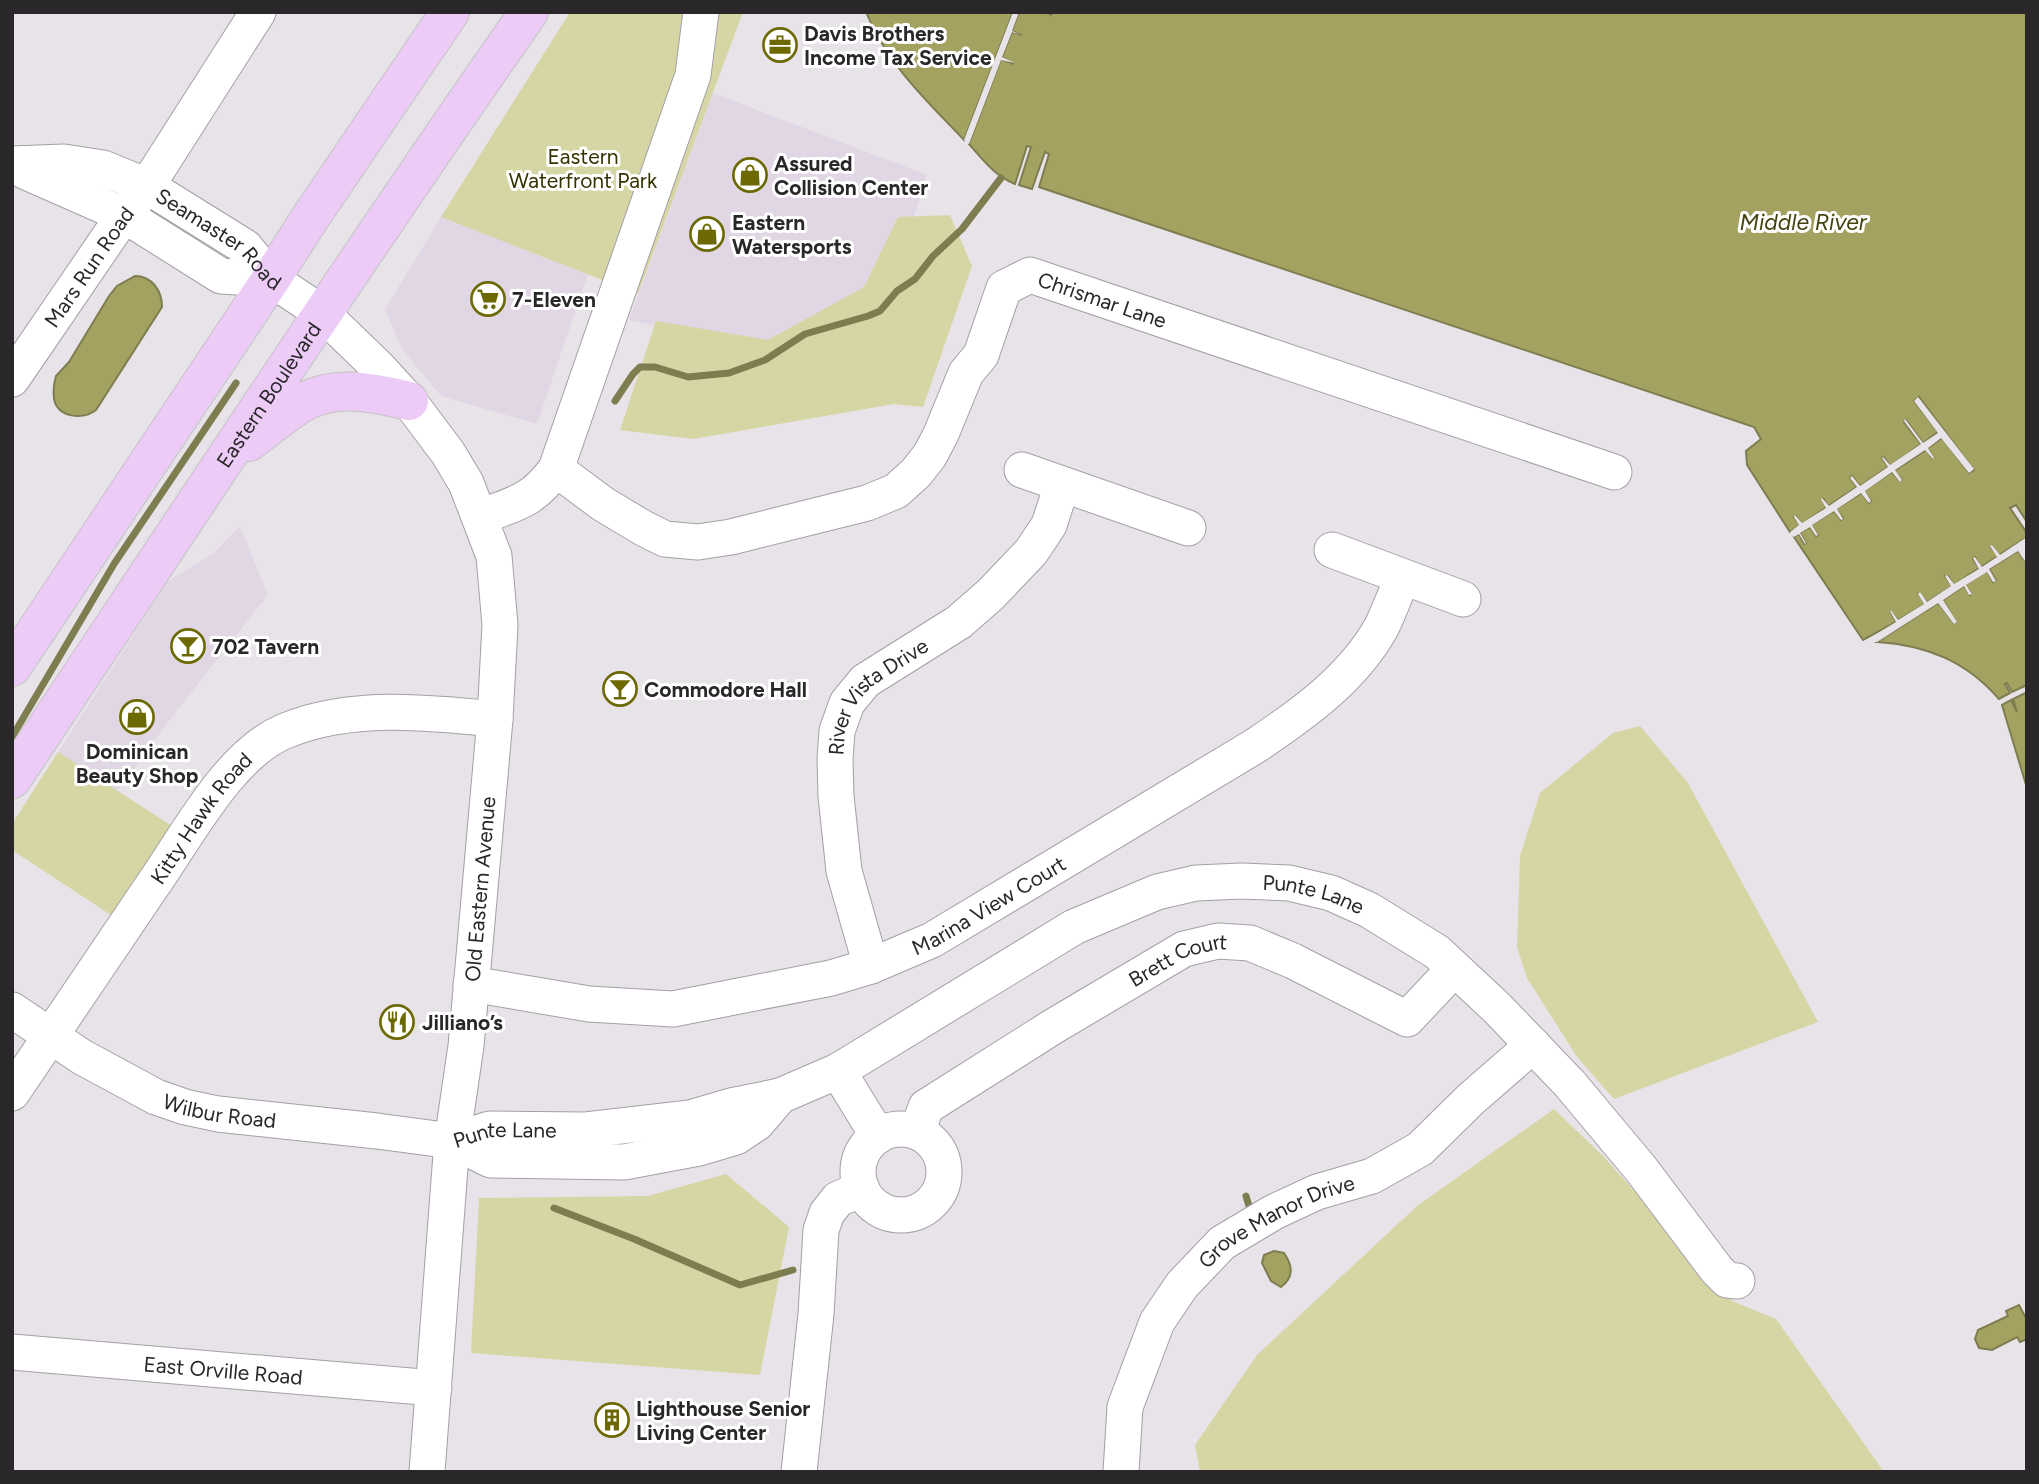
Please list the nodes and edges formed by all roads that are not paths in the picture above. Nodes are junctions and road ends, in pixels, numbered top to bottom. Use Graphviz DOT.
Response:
graph roads {
  1 [pos="258,12"];
  2 [pos="450,12"];
  3 [pos="529,12"];
  4 [pos="701,12"];
  5 [pos="12,165"];
  6 [pos="147,186"];
  7 [pos="124,215"];
  8 [pos="271,279"];
  9 [pos="322,313"];
  10 [pos="12,379"];
  11 [pos="408,401"];
  12 [pos="230,455"];
  13 [pos="556,469"];
  14 [pos="1023,470"];
  15 [pos="1614,472"];
  16 [pos="1062,485"];
  17 [pos="480,517"];
  18 [pos="1188,528"];
  19 [pos="1332,550"];
  20 [pos="1403,578"];
  21 [pos="1463,599"];
  22 [pos="12,667"];
  23 [pos="495,719"];
  24 [pos="12,779"];
  25 [pos="872,966"];
  26 [pos="1454,969"];
  27 [pos="471,984"];
  28 [pos="12,1010"];
  29 [pos="49,1036"];
  30 [pos="1533,1045"];
  31 [pos="838,1070"];
  32 [pos="12,1093"];
  33 [pos="917,1132"];
  34 [pos="878,1136"];
  35 [pos="452,1141"];
  36 [pos="862,1189"];
  37 [pos="1737,1281"];
  38 [pos="12,1352"];
  39 [pos="434,1388"];
  40 [pos="427,1472"];
  41 [pos="799,1472"];
  42 [pos="1121,1472"];
  1 -- 6 [label="street, Mars Run Road"];
  2 -- 8 [label="main road"];
  3 -- 9 [label="main road, Eastern Boulevard"];
  4 -- 13 [label="street"];
  5 -- 6 [label="street, Seamaster Road"];
  5 -- 7 [label="street, Seamaster Road"];
  6 -- 7 [label="street, Mars Run Road"];
  6 -- 8 [label="street, Seamaster Road"];
  7 -- 8 [label="street, Seamaster Road"];
  7 -- 10 [label="street, Mars Run Road"];
  8 -- 9 [label="street, Old Eastern Avenue"];
  8 -- 22 [label="main road"];
  9 -- 11 [label="street, Old Eastern Avenue"];
  9 -- 12 [label="main road, Eastern Boulevard"];
  11 -- 12 [label="main road"];
  11 -- 17 [label="street, Old Eastern Avenue"];
  12 -- 24 [label="main road, Eastern Boulevard"];
  13 -- 15 [label="street, Chrismar Lane"];
  13 -- 17 [label="street"];
  14 -- 16 [label="street"];
  16 -- 18 [label="street"];
  16 -- 25 [label="street, River Vista Drive"];
  17 -- 23 [label="street, Old Eastern Avenue"];
  19 -- 20 [label="street"];
  20 -- 21 [label="street"];
  20 -- 25 [label="street, Marina View Court"];
  23 -- 27 [label="street, Old Eastern Avenue"];
  23 -- 29 [label="street, Kitty Hawk Road"];
  25 -- 27 [label="street, Marina View Court"];
  26 -- 30 [label="street, Punte Lane"];
  26 -- 31 [label="street, Punte Lane"];
  26 -- 33 [label="street, Brett Court"];
  27 -- 35 [label="street, Old Eastern Avenue"];
  28 -- 29 [label="street, Wilbur Road"];
  29 -- 32 [label="street, Kitty Hawk Road"];
  29 -- 35 [label="street, Wilbur Road"];
  30 -- 37 [label="street, Punte Lane"];
  30 -- 42 [label="street, Grove Manor Drive"];
  31 -- 34 [label="street"];
  31 -- 35 [label="street, Punte Lane"];
  33 -- 34 [label="street"];
  33 -- 36 [label="street"];
  34 -- 36 [label="street"];
  35 -- 39 [label="street, Old Eastern Avenue"];
  36 -- 41 [label="street"];
  38 -- 39 [label="street, East Orville Road"];
  39 -- 40 [label="street, Old Eastern Avenue"];
}
